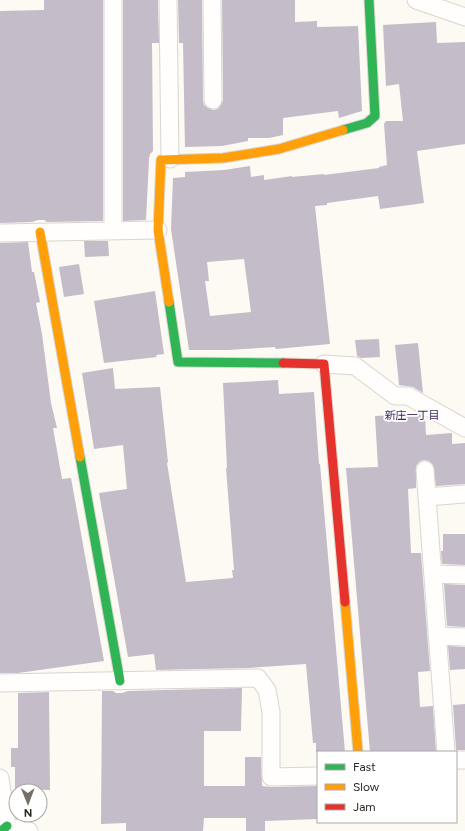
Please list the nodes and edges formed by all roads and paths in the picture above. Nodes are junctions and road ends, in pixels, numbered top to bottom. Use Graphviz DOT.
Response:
graph roads {
  1 [pos="113,0"];
  2 [pos="168,0"];
  3 [pos="212,0"];
  4 [pos="370,0"];
  5 [pos="416,0"];
  6 [pos="465,17"];
  7 [pos="213,100"];
  8 [pos="170,159"];
  9 [pos="158,230"];
  10 [pos="113,231"];
  11 [pos="40,232"];
  12 [pos="0,233"];
  13 [pos="324,364"];
  14 [pos="465,428"];
  15 [pos="425,470"];
  16 [pos="465,494"];
  17 [pos="427,497"];
  18 [pos="433,574"];
  19 [pos="465,575"];
  20 [pos="437,636"];
  21 [pos="465,637"];
  22 [pos="120,681"];
  23 [pos="0,683"];
  24 [pos="358,751"];
  25 [pos="446,751"];
  26 [pos="317,776"];
  27 [pos="0,778"];
  28 [pos="4,828"];
  29 [pos="30,831"];
  1 -- 10 [label="street"];
  2 -- 8 [label="street"];
  3 -- 7 [label="street"];
  4 -- 8 [label="street"];
  5 -- 6 [label="street"];
  8 -- 9 [label="street"];
  9 -- 10 [label="street"];
  9 -- 13 [label="street"];
  10 -- 11 [label="street"];
  11 -- 12 [label="street"];
  11 -- 22 [label="street"];
  13 -- 14 [label="street"];
  13 -- 24 [label="street"];
  15 -- 17 [label="street"];
  16 -- 17 [label="street"];
  17 -- 18 [label="street"];
  18 -- 19 [label="street"];
  18 -- 20 [label="street"];
  20 -- 21 [label="street"];
  20 -- 25 [label="street"];
  22 -- 23 [label="street"];
  22 -- 26 [label="street"];
  27 -- 28 [label="street"];
  28 -- 29 [label="street"];
}
